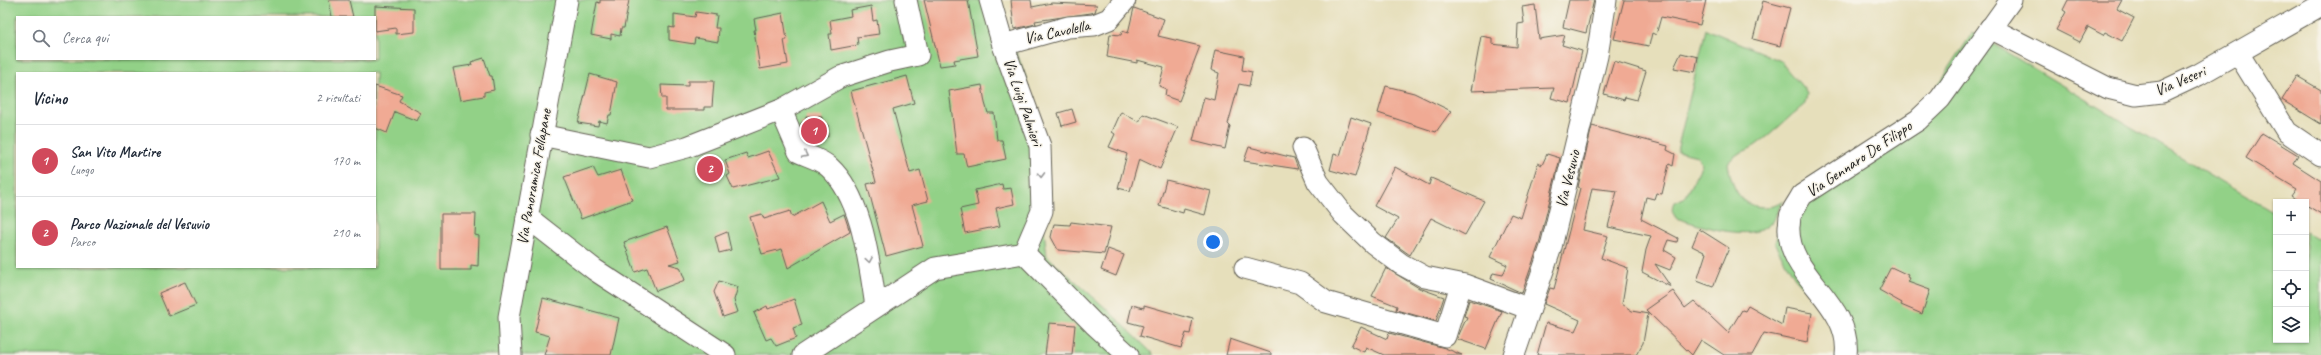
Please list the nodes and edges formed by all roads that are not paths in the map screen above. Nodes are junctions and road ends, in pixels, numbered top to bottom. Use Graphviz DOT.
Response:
graph roads {
  1 [pos="567,0"];
  2 [pos="906,0"];
  3 [pos="990,0"];
  4 [pos="1125,0"];
  5 [pos="1606,0"];
  6 [pos="2010,0"];
  7 [pos="2321,5"];
  8 [pos="1990,28"];
  9 [pos="1003,45"];
  10 [pos="2238,52"];
  11 [pos="781,110"];
  12 [pos="541,136"];
  13 [pos="1304,148"];
  14 [pos="2321,155"];
  15 [pos="527,217"];
  16 [pos="1024,253"];
  17 [pos="1245,268"];
  18 [pos="1461,285"];
  19 [pos="876,306"];
  20 [pos="1530,309"];
  21 [pos="511,355"];
  22 [pos="725,355"];
  23 [pos="803,355"];
  24 [pos="1128,355"];
  25 [pos="1514,355"];
  26 [pos="1846,355"];
  1 -- 12 [label="street, Via Panoramica Fellapane"];
  2 -- 11 [label="street"];
  3 -- 9 [label="street, Via Cavolella"];
  4 -- 9 [label="street, Via Cavolella"];
  5 -- 20 [label="street, Via Vesuvio"];
  6 -- 8 [label="street, Via Gennaro De Filippo"];
  7 -- 10 [label="street, Via Veseri"];
  8 -- 10 [label="street, Via Veseri"];
  8 -- 26 [label="street, Via Gennaro De Filippo"];
  9 -- 16 [label="street, Via Luigi Palmieri, one-way"];
  10 -- 14 [label="street"];
  11 -- 12 [label="street"];
  11 -- 19 [label="street, one-way"];
  12 -- 15 [label="street, Via Panoramica Fellapane"];
  13 -- 18 [label="street"];
  15 -- 21 [label="street, Via Panoramica Fellapane"];
  15 -- 22 [label="street"];
  16 -- 19 [label="street"];
  16 -- 24 [label="street"];
  17 -- 18 [label="street"];
  18 -- 20 [label="street"];
  19 -- 23 [label="street"];
  20 -- 25 [label="street, Via Vesuvio"];
}
